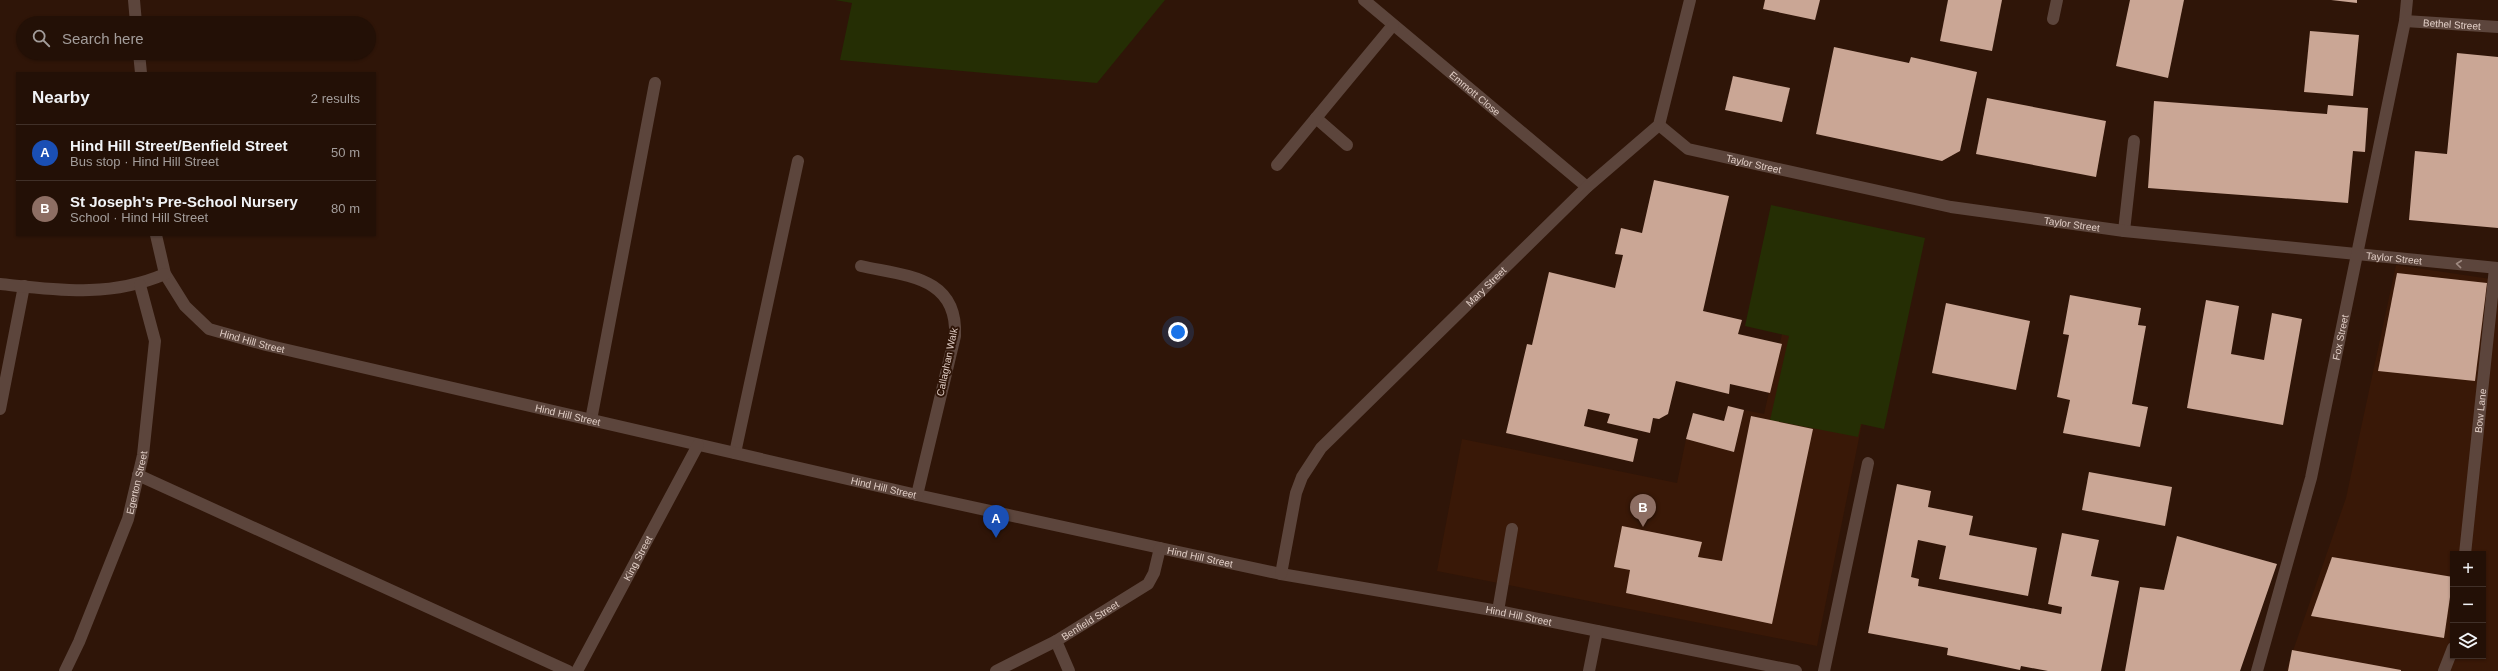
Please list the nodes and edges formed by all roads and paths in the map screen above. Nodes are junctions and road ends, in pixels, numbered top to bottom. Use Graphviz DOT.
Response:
graph roads {
  1 [pos="134,0"];
  2 [pos="1364,0"];
  3 [pos="1690,0"];
  4 [pos="2057,0"];
  5 [pos="2407,0"];
  6 [pos="135,16"];
  7 [pos="2053,19"];
  8 [pos="2405,21"];
  9 [pos="1393,25"];
  10 [pos="2498,27"];
  11 [pos="140,60"];
  12 [pos="141,72"];
  13 [pos="655,83"];
  14 [pos="1316,118"];
  15 [pos="1659,125"];
  16 [pos="2134,141"];
  17 [pos="1347,145"];
  18 [pos="798,161"];
  19 [pos="1277,165"];
  20 [pos="1587,187"];
  21 [pos="2124,231"];
  22 [pos="156,236"];
  23 [pos="2358,253"];
  24 [pos="861,266"];
  25 [pos="2496,268"];
  26 [pos="165,274"];
  27 [pos="0,284"];
  28 [pos="140,285"];
  29 [pos="24,286"];
  30 [pos="0,409"];
  31 [pos="591,420"];
  32 [pos="698,445"];
  33 [pos="735,453"];
  34 [pos="1868,464"];
  35 [pos="138,475"];
  36 [pos="917,495"];
  37 [pos="1512,529"];
  38 [pos="1160,548"];
  39 [pos="2465,551"];
  40 [pos="1281,574"];
  41 [pos="1498,611"];
  42 [pos="1597,631"];
  43 [pos="1056,641"];
  44 [pos="2450,656"];
  45 [pos="65,671"];
  46 [pos="568,671"];
  47 [pos="577,671"];
  48 [pos="996,671"];
  49 [pos="1069,671"];
  50 [pos="1589,671"];
  51 [pos="1796,671"];
  52 [pos="1824,671"];
  53 [pos="2257,671"];
  54 [pos="2444,671"];
  1 -- 6 [label="street"];
  2 -- 9 [label="street, Emmott Close"];
  3 -- 15 [label="street"];
  4 -- 7 [label="street"];
  5 -- 8 [label="street, Fox Street"];
  8 -- 10 [label="street, Bethel Street"];
  8 -- 23 [label="street, Fox Street"];
  9 -- 14 [label="street"];
  9 -- 20 [label="street, Emmott Close"];
  11 -- 12 [label="street"];
  13 -- 31 [label="street"];
  14 -- 17 [label="street"];
  14 -- 19 [label="street"];
  15 -- 20 [label="street, Mary Street"];
  15 -- 21 [label="street, Taylor Street"];
  16 -- 21 [label="street"];
  18 -- 33 [label="street"];
  20 -- 40 [label="street, Mary Street"];
  21 -- 23 [label="street, Taylor Street"];
  22 -- 26 [label="street"];
  25 -- 23 [label="street, Taylor Street, one-way"];
  23 -- 53 [label="street, Fox Street"];
  24 -- 36 [label="street, Callaghan Walk"];
  25 -- 39 [label="street, Bow Lane"];
  26 -- 28 [label="street"];
  26 -- 31 [label="street, Hind Hill Street"];
  27 -- 29 [label="street"];
  28 -- 29 [label="street"];
  28 -- 35 [label="street, Egerton Street"];
  29 -- 30 [label="street"];
  31 -- 32 [label="street, Hind Hill Street"];
  32 -- 33 [label="street, Hind Hill Street"];
  32 -- 47 [label="street, King Street"];
  33 -- 36 [label="street, Hind Hill Street"];
  34 -- 52 [label="street"];
  35 -- 45 [label="street, Egerton Street"];
  35 -- 46 [label="street"];
  36 -- 38 [label="street, Hind Hill Street"];
  37 -- 41 [label="street"];
  38 -- 40 [label="street, Hind Hill Street"];
  38 -- 43 [label="street, Benfield Street"];
  40 -- 41 [label="street, Hind Hill Street"];
  41 -- 42 [label="street, Hind Hill Street"];
  42 -- 50 [label="street"];
  42 -- 51 [label="street, Hind Hill Street"];
  43 -- 48 [label="street, Benfield Street"];
  43 -- 49 [label="street"];
  44 -- 54 [label="street"];
}
